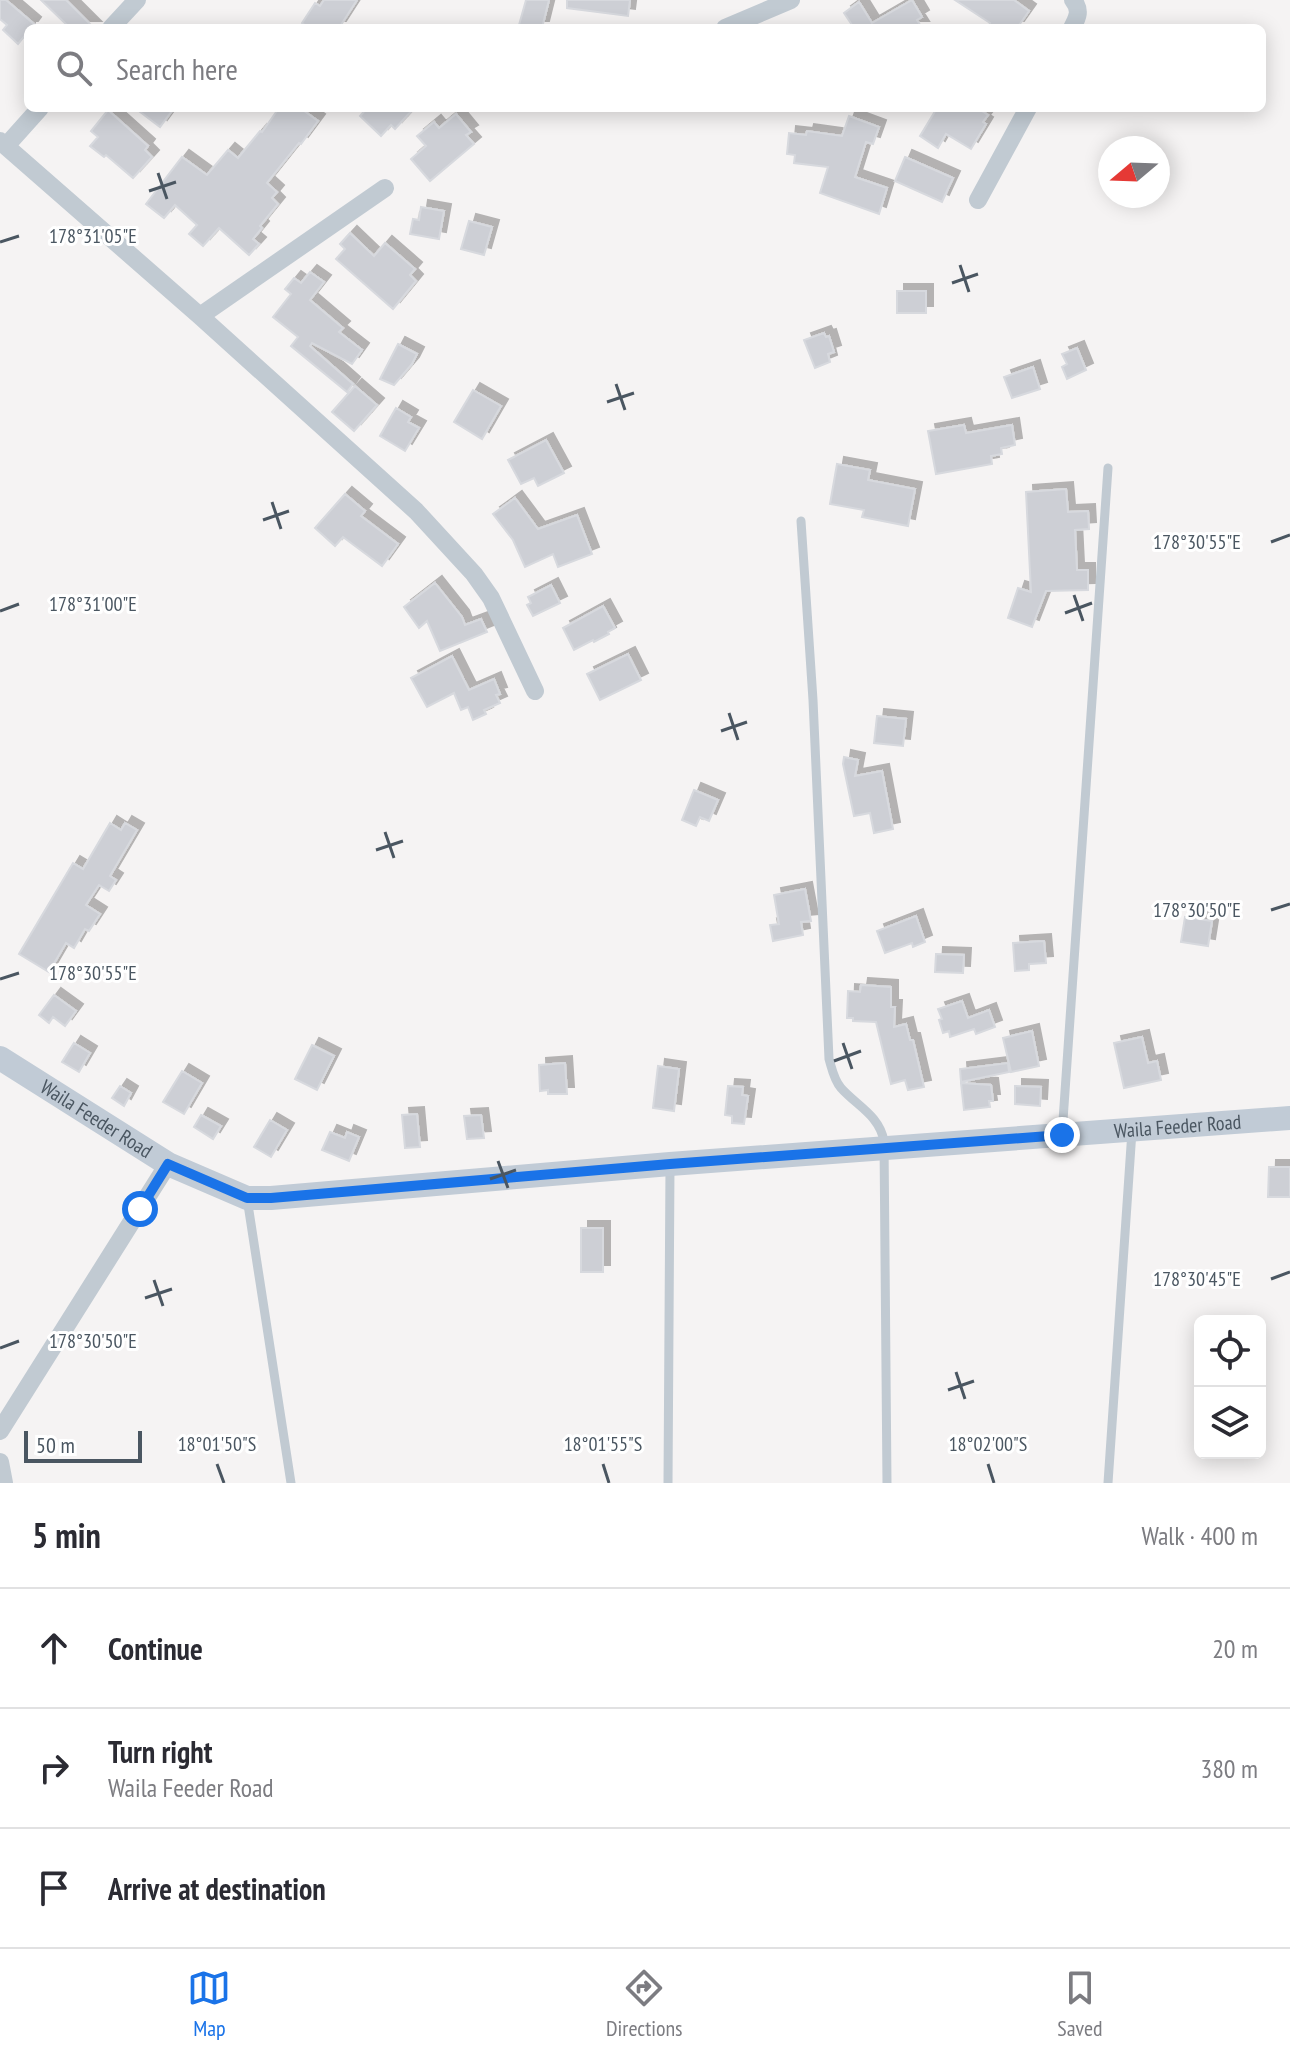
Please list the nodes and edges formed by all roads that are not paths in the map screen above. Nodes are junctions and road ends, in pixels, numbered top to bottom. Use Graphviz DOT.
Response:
graph roads {
  1 [pos="137,0"];
  2 [pos="791,0"];
  3 [pos="1073,0"];
  4 [pos="115,24"];
  5 [pos="734,24"];
  6 [pos="1074,24"];
  7 [pos="36,112"];
  8 [pos="1026,112"];
  9 [pos="3,144"];
  10 [pos="385,188"];
  11 [pos="978,200"];
  12 [pos="200,316"];
  13 [pos="1108,468"];
  14 [pos="801,521"];
  15 [pos="535,691"];
  16 [pos="0,1058"];
  17 [pos="1290,1118"];
  18 [pos="1132,1129"];
  19 [pos="1062,1135"];
  20 [pos="885,1148"];
  21 [pos="168,1164"];
  22 [pos="670,1164"];
  23 [pos="247,1198"];
  24 [pos="0,1431"];
  25 [pos="0,1462"];
  26 [pos="4,1483"];
  27 [pos="291,1483"];
  28 [pos="668,1483"];
  29 [pos="887,1483"];
  30 [pos="1108,1483"];
  1 -- 4 [label="street"];
  2 -- 5 [label="street"];
  3 -- 6 [label="street"];
  7 -- 9 [label="street"];
  8 -- 11 [label="street"];
  9 -- 12 [label="street"];
  10 -- 12 [label="street"];
  12 -- 15 [label="street"];
  13 -- 19 [label="lane"];
  14 -- 20 [label="lane"];
  16 -- 21 [label="street, Waila Feeder Road"];
  17 -- 18 [label="street, Waila Feeder Road"];
  18 -- 19 [label="street, Waila Feeder Road"];
  18 -- 30 [label="lane"];
  19 -- 20 [label="street, Waila Feeder Road"];
  20 -- 22 [label="street, Waila Feeder Road"];
  20 -- 29 [label="lane"];
  21 -- 23 [label="street, Waila Feeder Road"];
  21 -- 24 [label="street"];
  22 -- 23 [label="street, Waila Feeder Road"];
  22 -- 28 [label="lane"];
  23 -- 27 [label="lane"];
  25 -- 26 [label="street"];
}
